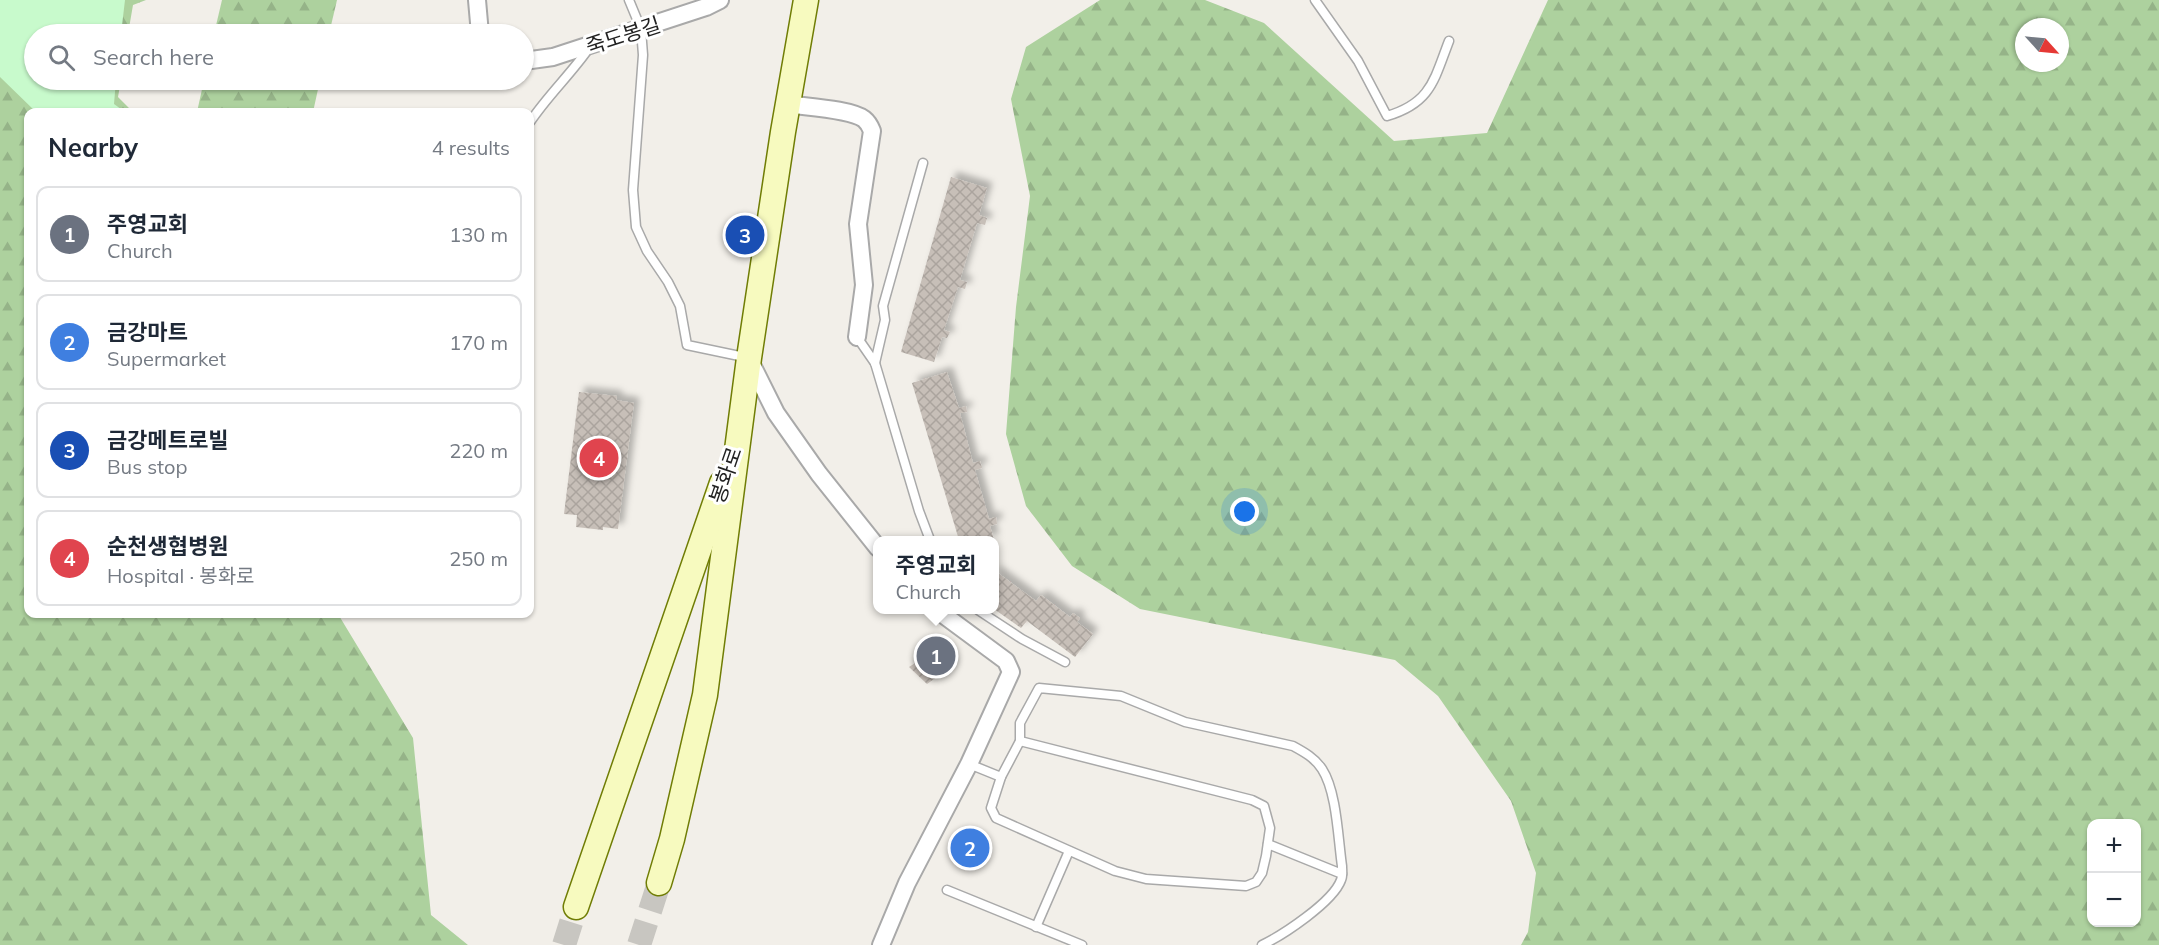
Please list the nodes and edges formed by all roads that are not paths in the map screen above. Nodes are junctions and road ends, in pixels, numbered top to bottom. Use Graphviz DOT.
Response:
graph roads {
  1 [pos="477,0"];
  2 [pos="629,0"];
  3 [pos="720,0"];
  4 [pos="806,0"];
  5 [pos="1315,0"];
  6 [pos="479,24"];
  7 [pos="641,29"];
  8 [pos="1449,41"];
  9 [pos="591,45"];
  10 [pos="534,60"];
  11 [pos="788,104"];
  12 [pos="534,116"];
  13 [pos="923,163"];
  14 [pos="857,337"];
  15 [pos="749,358"];
  16 [pos="875,363"];
  17 [pos="738,438"];
  18 [pos="928,536"];
  19 [pos="873,542"];
  20 [pos="944,614"];
  21 [pos="985,614"];
  22 [pos="1065,662"];
  23 [pos="1020,741"];
  24 [pos="969,764"];
  25 [pos="1001,777"];
  26 [pos="1268,844"];
  27 [pos="1069,851"];
  28 [pos="1342,874"];
  29 [pos="659,883"];
  30 [pos="947,890"];
  31 [pos="576,907"];
  32 [pos="1036,927"];
  33 [pos="881,945"];
  34 [pos="1082,945"];
  35 [pos="1262,945"];
  1 -- 6 [label="street"];
  2 -- 7 [label="lane"];
  3 -- 7 [label="street, 죽도봉길"];
  4 -- 11 [label="main road"];
  5 -- 8 [label="lane"];
  7 -- 9 [label="street, 죽도봉길"];
  7 -- 15 [label="lane"];
  9 -- 10 [label="street, 죽도봉길"];
  9 -- 12 [label="lane"];
  11 -- 14 [label="street"];
  11 -- 15 [label="main road"];
  13 -- 16 [label="lane"];
  14 -- 16 [label="lane"];
  15 -- 17 [label="main road"];
  15 -- 19 [label="street"];
  16 -- 18 [label="lane"];
  17 -- 29 [label="main road, 봉화로"];
  17 -- 31 [label="main road, 봉화로"];
  20 -- 24 [label="street"];
  21 -- 22 [label="lane"];
  23 -- 25 [label="lane"];
  23 -- 26 [label="lane"];
  23 -- 28 [label="lane"];
  24 -- 25 [label="lane"];
  24 -- 33 [label="street"];
  25 -- 27 [label="lane"];
  26 -- 27 [label="lane"];
  26 -- 28 [label="lane"];
  27 -- 32 [label="lane"];
  28 -- 35 [label="lane"];
  30 -- 32 [label="lane"];
  32 -- 34 [label="lane"];
}
